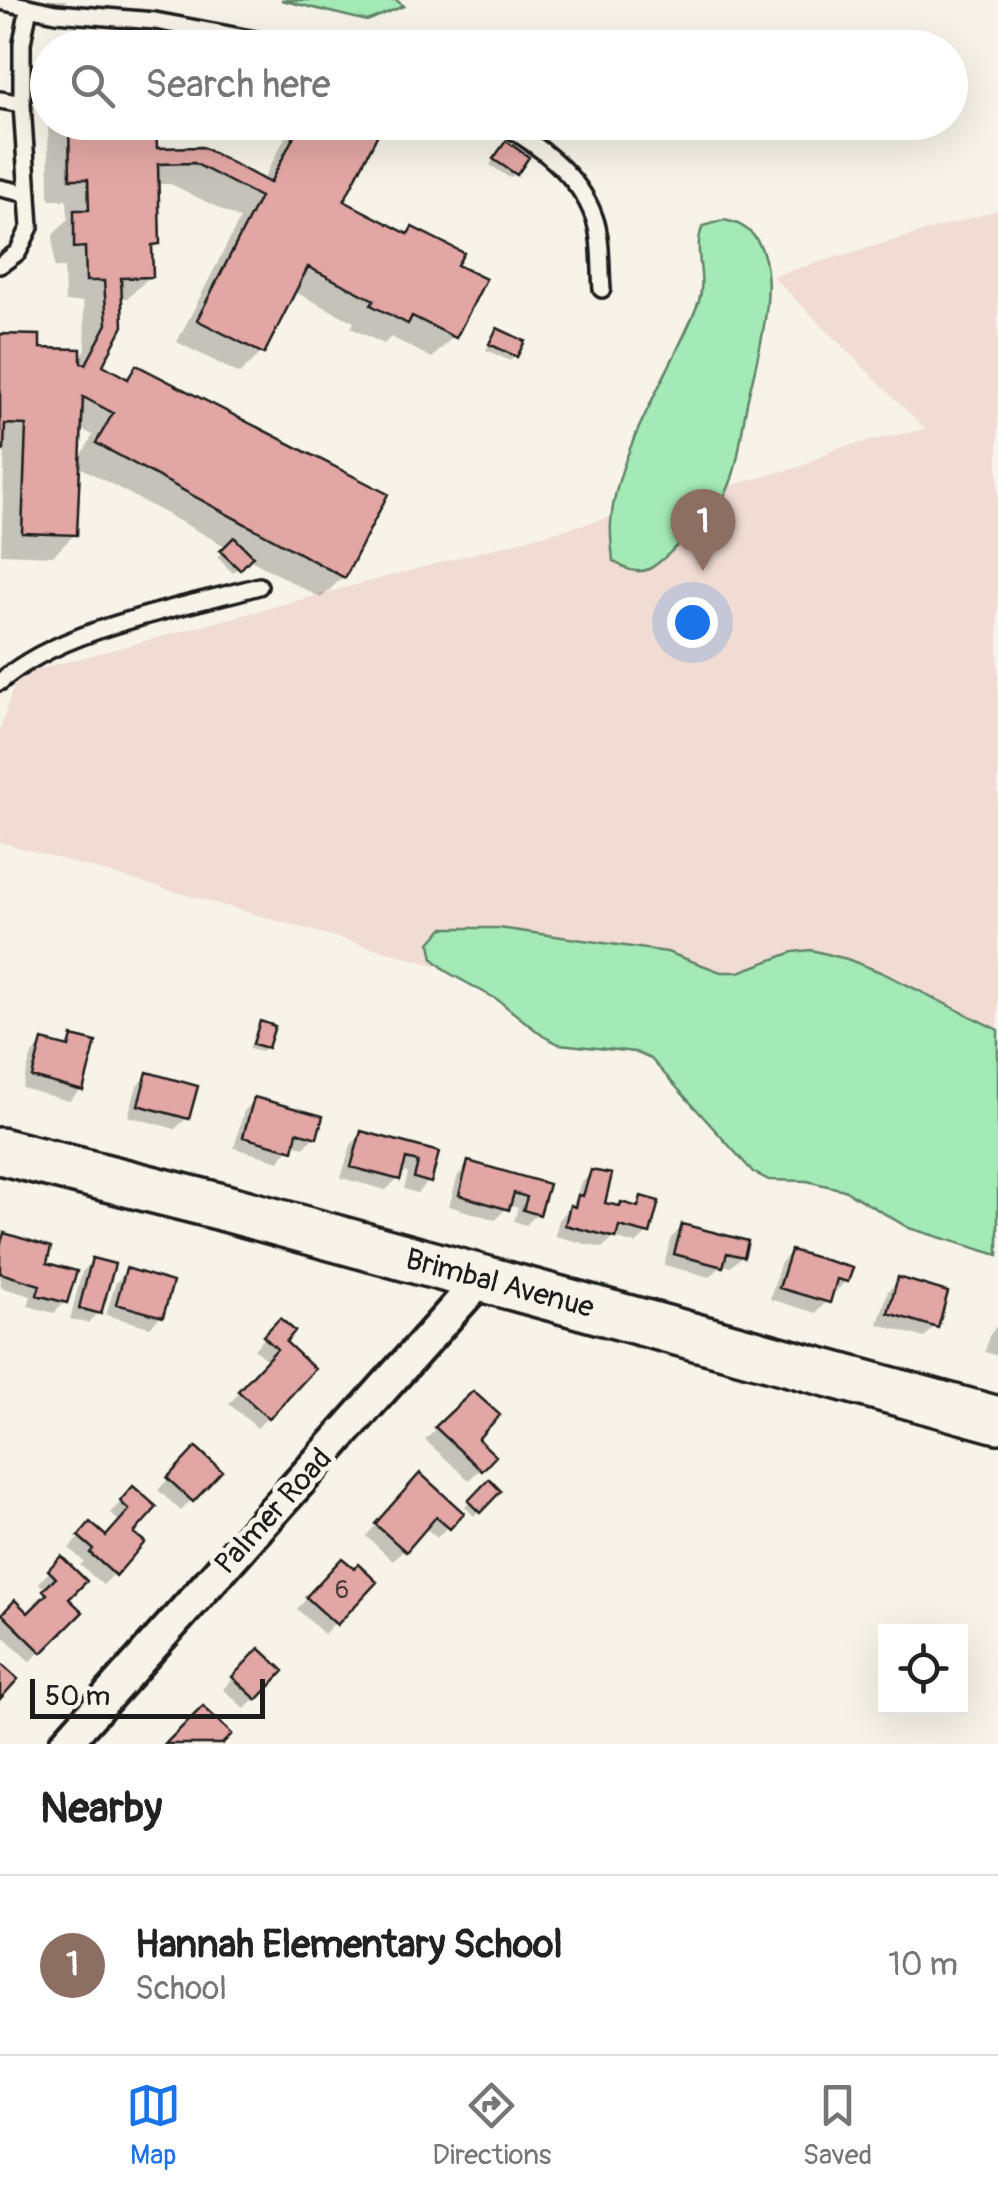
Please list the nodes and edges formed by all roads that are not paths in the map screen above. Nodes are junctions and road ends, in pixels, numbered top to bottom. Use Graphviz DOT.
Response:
graph roads {
  1 [pos="0,1"];
  2 [pos="28,7"];
  3 [pos="203,30"];
  4 [pos="0,100"];
  5 [pos="22,104"];
  6 [pos="530,140"];
  7 [pos="0,188"];
  8 [pos="28,194"];
  9 [pos="0,265"];
  10 [pos="602,289"];
  11 [pos="260,586"];
  12 [pos="0,682"];
  13 [pos="0,1151"];
  14 [pos="482,1278"];
  15 [pos="998,1420"];
  16 [pos="65,1744"];
  1 -- 2 [label="lane"];
  2 -- 3 [label="lane"];
  2 -- 5 [label="lane"];
  4 -- 5 [label="lane"];
  5 -- 8 [label="lane"];
  6 -- 10 [label="lane"];
  7 -- 8 [label="lane"];
  8 -- 9 [label="lane"];
  11 -- 12 [label="lane"];
  13 -- 14 [label="main road, Brimbal Avenue"];
  14 -- 15 [label="main road, Brimbal Avenue"];
  14 -- 16 [label="street, Palmer Road"];
}
